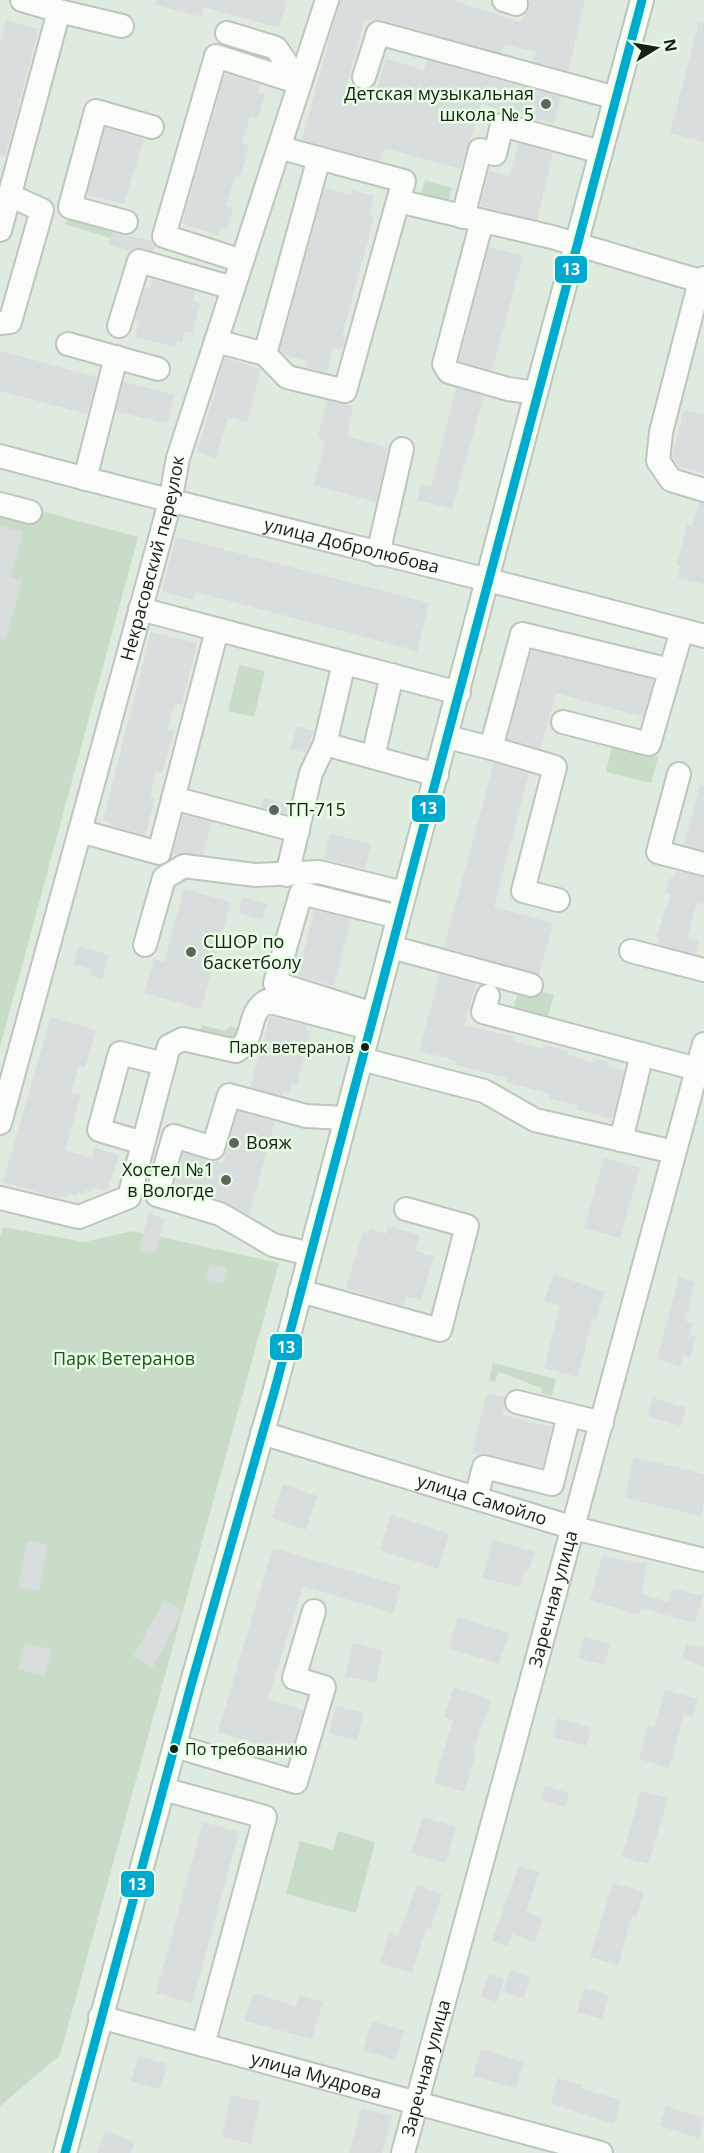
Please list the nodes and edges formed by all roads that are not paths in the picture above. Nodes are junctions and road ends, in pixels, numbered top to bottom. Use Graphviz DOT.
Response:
graph roads {
  1 [pos="22,0"];
  2 [pos="327,0"];
  3 [pos="642,0"];
  4 [pos="59,10"];
  5 [pos="122,26"];
  6 [pos="228,33"];
  7 [pos="364,77"];
  8 [pos="300,83"];
  9 [pos="616,98"];
  10 [pos="152,127"];
  11 [pos="281,148"];
  12 [pos="601,152"];
  13 [pos="319,158"];
  14 [pos="7,186"];
  15 [pos="398,201"];
  16 [pos="70,207"];
  17 [pos="42,210"];
  18 [pos="472,219"];
  19 [pos="126,222"];
  20 [pos="0,230"];
  21 [pos="575,244"];
  22 [pos="242,261"];
  23 [pos="702,279"];
  24 [pos="233,288"];
  25 [pos="0,323"];
  26 [pos="119,326"];
  27 [pos="216,340"];
  28 [pos="68,344"];
  29 [pos="265,354"];
  30 [pos="116,357"];
  31 [pos="158,369"];
  32 [pos="536,393"];
  33 [pos="402,449"];
  34 [pos="0,456"];
  35 [pos="85,479"];
  36 [pos="704,490"];
  37 [pos="170,502"];
  38 [pos="0,504"];
  39 [pos="30,512"];
  40 [pos="378,554"];
  41 [pos="488,580"];
  42 [pos="140,609"];
  43 [pos="218,630"];
  44 [pos="682,630"];
  45 [pos="704,636"];
  46 [pos="344,663"];
  47 [pos="670,670"];
  48 [pos="392,675"];
  49 [pos="459,693"];
  50 [pos="563,722"];
  51 [pos="447,737"];
  52 [pos="326,744"];
  53 [pos="491,748"];
  54 [pos="373,757"];
  55 [pos="679,774"];
  56 [pos="437,775"];
  57 [pos="173,798"];
  58 [pos="80,831"];
  59 [pos="298,831"];
  60 [pos="704,864"];
  61 [pos="287,875"];
  62 [pos="404,893"];
  63 [pos="558,900"];
  64 [pos="398,917"];
  65 [pos="145,945"];
  66 [pos="391,947"];
  67 [pos="631,951"];
  68 [pos="704,970"];
  69 [pos="531,985"];
  70 [pos="488,996"];
  71 [pos="371,1021"];
  72 [pos="704,1044"];
  73 [pos="642,1054"];
  74 [pos="361,1059"];
  75 [pos="164,1064"];
  76 [pos="697,1069"];
  77 [pos="345,1118"];
  78 [pos="0,1124"];
  79 [pos="621,1140"];
  80 [pos="143,1143"];
  81 [pos="674,1152"];
  82 [pos="0,1198"];
  83 [pos="406,1209"];
  84 [pos="310,1254"];
  85 [pos="300,1291"];
  86 [pos="517,1402"];
  87 [pos="569,1415"];
  88 [pos="602,1423"];
  89 [pos="262,1432"];
  90 [pos="476,1498"];
  91 [pos="574,1528"];
  92 [pos="704,1560"];
  93 [pos="314,1611"];
  94 [pos="175,1746"];
  95 [pos="163,1789"];
  96 [pos="100,2017"];
  97 [pos="203,2044"];
  98 [pos="417,2101"];
  99 [pos="64,2153"];
  100 [pos="403,2153"];
  101 [pos="601,2153"];
  1 -- 4 [label="street"];
  2 -- 8 [label="street, Некрасовский переулок"];
  3 -- 9 [label="street"];
  4 -- 5 [label="street"];
  4 -- 14 [label="street"];
  6 -- 8 [label="street"];
  7 -- 9 [label="street"];
  8 -- 11 [label="street, Некрасовский переулок"];
  8 -- 22 [label="street"];
  9 -- 12 [label="street"];
  10 -- 16 [label="street"];
  11 -- 13 [label="street"];
  11 -- 22 [label="street, Некрасовский переулок"];
  12 -- 18 [label="street"];
  12 -- 21 [label="street"];
  13 -- 15 [label="street"];
  13 -- 29 [label="street"];
  14 -- 17 [label="street"];
  14 -- 20 [label="street"];
  15 -- 18 [label="street"];
  15 -- 29 [label="street"];
  16 -- 17 [label="street"];
  16 -- 19 [label="street"];
  17 -- 25 [label="street"];
  18 -- 21 [label="street"];
  18 -- 32 [label="street"];
  21 -- 23 [label="street"];
  21 -- 32 [label="street"];
  22 -- 24 [label="street, Некрасовский переулок"];
  23 -- 36 [label="street"];
  24 -- 26 [label="street"];
  24 -- 27 [label="street, Некрасовский переулок"];
  27 -- 29 [label="street"];
  27 -- 37 [label="street, Некрасовский переулок"];
  28 -- 30 [label="street"];
  30 -- 31 [label="street"];
  30 -- 35 [label="street"];
  32 -- 41 [label="street"];
  33 -- 40 [label="street"];
  34 -- 35 [label="street, улица Добролюбова"];
  35 -- 37 [label="street, улица Добролюбова"];
  37 -- 40 [label="street, улица Добролюбова"];
  37 -- 42 [label="street, Некрасовский переулок"];
  38 -- 39 [label="street"];
  40 -- 41 [label="street, улица Добролюбова"];
  41 -- 44 [label="street, улица Добролюбова"];
  41 -- 49 [label="street"];
  42 -- 43 [label="street"];
  42 -- 58 [label="street, Некрасовский переулок"];
  43 -- 46 [label="street"];
  43 -- 57 [label="street"];
  44 -- 45 [label="street, улица Добролюбова"];
  44 -- 47 [label="street"];
  46 -- 48 [label="street"];
  46 -- 52 [label="street"];
  47 -- 50 [label="street"];
  47 -- 53 [label="street"];
  48 -- 49 [label="street"];
  48 -- 54 [label="street"];
  49 -- 51 [label="street"];
  51 -- 53 [label="street"];
  51 -- 56 [label="street"];
  52 -- 54 [label="street"];
  52 -- 59 [label="street"];
  53 -- 63 [label="street"];
  54 -- 56 [label="street"];
  55 -- 60 [label="street"];
  56 -- 62 [label="street"];
  57 -- 58 [label="street"];
  57 -- 59 [label="street"];
  58 -- 78 [label="street, Некрасовский переулок"];
  59 -- 61 [label="street"];
  61 -- 62 [label="street"];
  61 -- 65 [label="street"];
  62 -- 64 [label="street"];
  64 -- 66 [label="street"];
  64 -- 71 [label="street"];
  66 -- 69 [label="street"];
  66 -- 71 [label="street"];
  67 -- 68 [label="street"];
  70 -- 73 [label="street"];
  71 -- 74 [label="street"];
  71 -- 75 [label="street"];
  72 -- 76 [label="street, Заречная улица"];
  73 -- 76 [label="street"];
  73 -- 79 [label="street"];
  74 -- 77 [label="street"];
  74 -- 79 [label="street"];
  75 -- 80 [label="street"];
  75 -- 80 [label="street"];
  76 -- 81 [label="street, Заречная улица"];
  77 -- 84 [label="street"];
  77 -- 84 [label="street"];
  79 -- 81 [label="street"];
  80 -- 82 [label="street"];
  81 -- 88 [label="street, Заречная улица"];
  83 -- 85 [label="street"];
  84 -- 85 [label="street"];
  85 -- 89 [label="street"];
  86 -- 87 [label="street"];
  87 -- 88 [label="street"];
  87 -- 90 [label="street"];
  88 -- 91 [label="street, Заречная улица"];
  89 -- 90 [label="street, улица Самойло"];
  89 -- 94 [label="street"];
  90 -- 91 [label="street, улица Самойло"];
  91 -- 92 [label="street, улица Самойло"];
  91 -- 98 [label="street, Заречная улица"];
  93 -- 94 [label="street"];
  94 -- 95 [label="street"];
  95 -- 96 [label="street"];
  95 -- 97 [label="street"];
  96 -- 97 [label="street, улица Мудрова"];
  96 -- 99 [label="street"];
  97 -- 98 [label="street, улица Мудрова"];
  98 -- 100 [label="street, Заречная улица"];
  98 -- 101 [label="street, улица Мудрова"];
}
